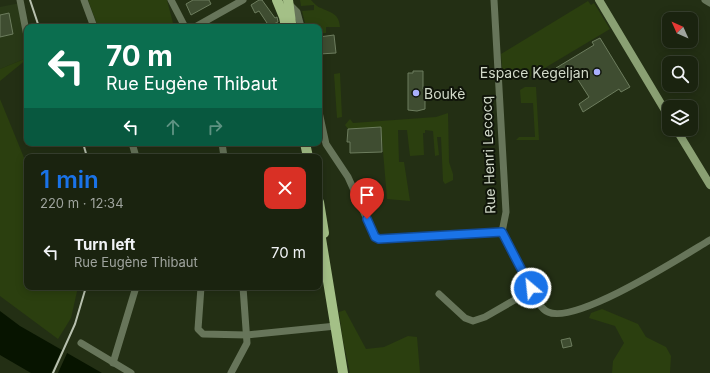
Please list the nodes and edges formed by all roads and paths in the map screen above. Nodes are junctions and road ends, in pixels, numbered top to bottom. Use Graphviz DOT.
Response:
graph roads {
  1 [pos="20,0"];
  2 [pos="84,0"];
  3 [pos="171,0"];
  4 [pos="243,0"];
  5 [pos="277,0"];
  6 [pos="494,0"];
  7 [pos="599,0"];
  8 [pos="705,0"];
  9 [pos="288,2"];
  10 [pos="710,3"];
  11 [pos="25,24"];
  12 [pos="93,24"];
  13 [pos="183,24"];
  14 [pos="200,24"];
  15 [pos="285,24"];
  16 [pos="292,24"];
  17 [pos="300,24"];
  18 [pos="662,105"];
  19 [pos="322,126"];
  20 [pos="680,136"];
  21 [pos="710,185"];
  22 [pos="502,232"];
  23 [pos="322,235"];
  24 [pos="710,240"];
  25 [pos="135,290"];
  26 [pos="201,290"];
  27 [pos="243,290"];
  28 [pos="532,290"];
  29 [pos="439,294"];
  30 [pos="336,326"];
  31 [pos="247,335"];
  32 [pos="80,344"];
  33 [pos="114,363"];
  34 [pos="131,373"];
  35 [pos="231,373"];
  36 [pos="343,373"];
  1 -- 11 [label="street"];
  2 -- 12 [label="street"];
  3 -- 13 [label="street"];
  4 -- 14 [label="street"];
  5 -- 15 [label="main road"];
  6 -- 22 [label="street, Rue Henri Lecocq"];
  7 -- 18 [label="main road"];
  8 -- 10 [label="street"];
  9 -- 16 [label="main road"];
  9 -- 17 [label="street"];
  19 -- 22 [label="street"];
  20 -- 21 [label="main road"];
  22 -- 28 [label="street, Rue Henri Lecocq"];
  23 -- 30 [label="main road"];
  24 -- 28 [label="street, Rue Henri Lecocq"];
  25 -- 33 [label="street"];
  26 -- 31 [label="street"];
  27 -- 31 [label="street"];
  28 -- 29 [label="street"];
  30 -- 31 [label="street"];
  30 -- 36 [label="main road"];
  31 -- 35 [label="street"];
  32 -- 33 [label="street"];
  33 -- 34 [label="street"];
}
